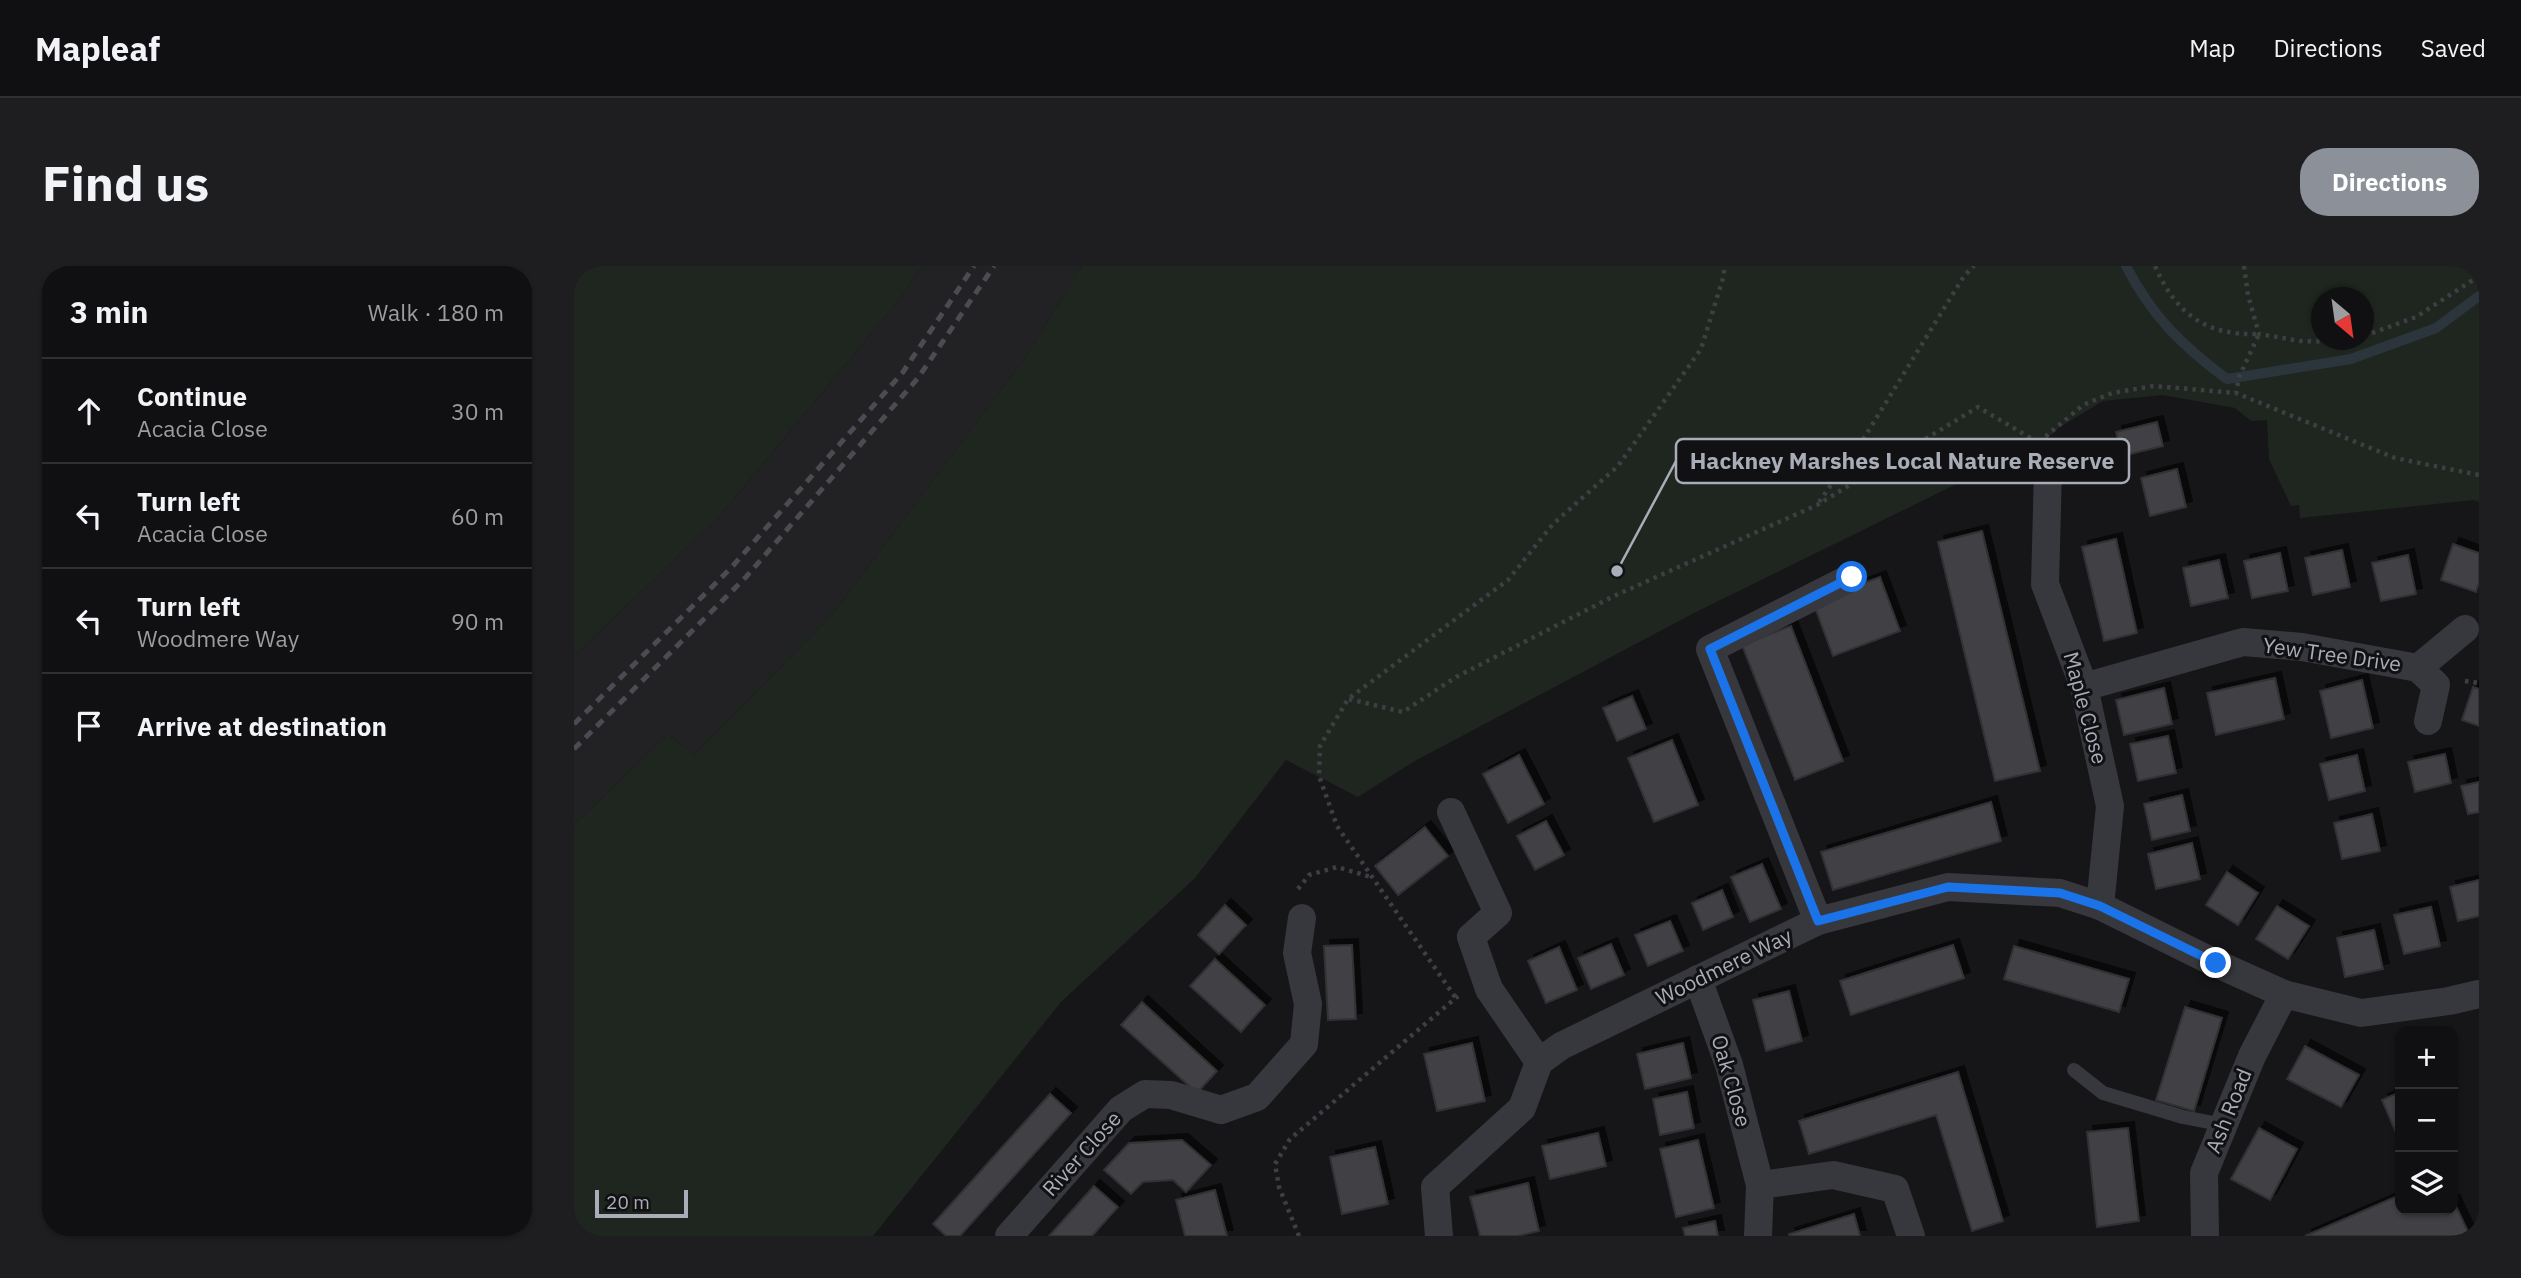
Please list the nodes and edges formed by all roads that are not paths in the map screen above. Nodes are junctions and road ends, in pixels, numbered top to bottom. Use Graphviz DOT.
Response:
graph roads {
  1 [pos="2048,470"];
  2 [pos="1852,577"];
  3 [pos="2465,629"];
  4 [pos="2418,668"];
  5 [pos="2084,687"];
  6 [pos="2428,721"];
  7 [pos="1451,812"];
  8 [pos="2100,906"];
  9 [pos="1302,918"];
  10 [pos="1818,921"];
  11 [pos="1698,979"];
  12 [pos="2284,993"];
  13 [pos="2479,994"];
  14 [pos="1539,1062"];
  15 [pos="2074,1070"];
  16 [pos="2224,1125"];
  17 [pos="1760,1185"];
  18 [pos="1009,1236"];
  19 [pos="1439,1236"];
  20 [pos="1758,1236"];
  21 [pos="1911,1236"];
  22 [pos="2205,1236"];
  1 -- 5 [label="street, Maple Close"];
  2 -- 10 [label="street"];
  3 -- 4 [label="street, Yew Tree Drive"];
  4 -- 5 [label="street, Yew Tree Drive"];
  4 -- 6 [label="street, Yew Tree Drive"];
  5 -- 8 [label="street, Maple Close"];
  7 -- 14 [label="street"];
  8 -- 10 [label="street, Woodmere Way"];
  8 -- 12 [label="street, Woodmere Way"];
  9 -- 18 [label="street, River Close"];
  10 -- 11 [label="street, Woodmere Way"];
  11 -- 14 [label="street, Woodmere Way"];
  11 -- 17 [label="street, Oak Close"];
  12 -- 13 [label="street, Woodmere Way"];
  12 -- 16 [label="street, Ash Road"];
  14 -- 19 [label="street"];
  15 -- 16 [label="lane"];
  16 -- 22 [label="street, Ash Road"];
  17 -- 20 [label="street, Oak Close"];
  17 -- 21 [label="street"];
}
